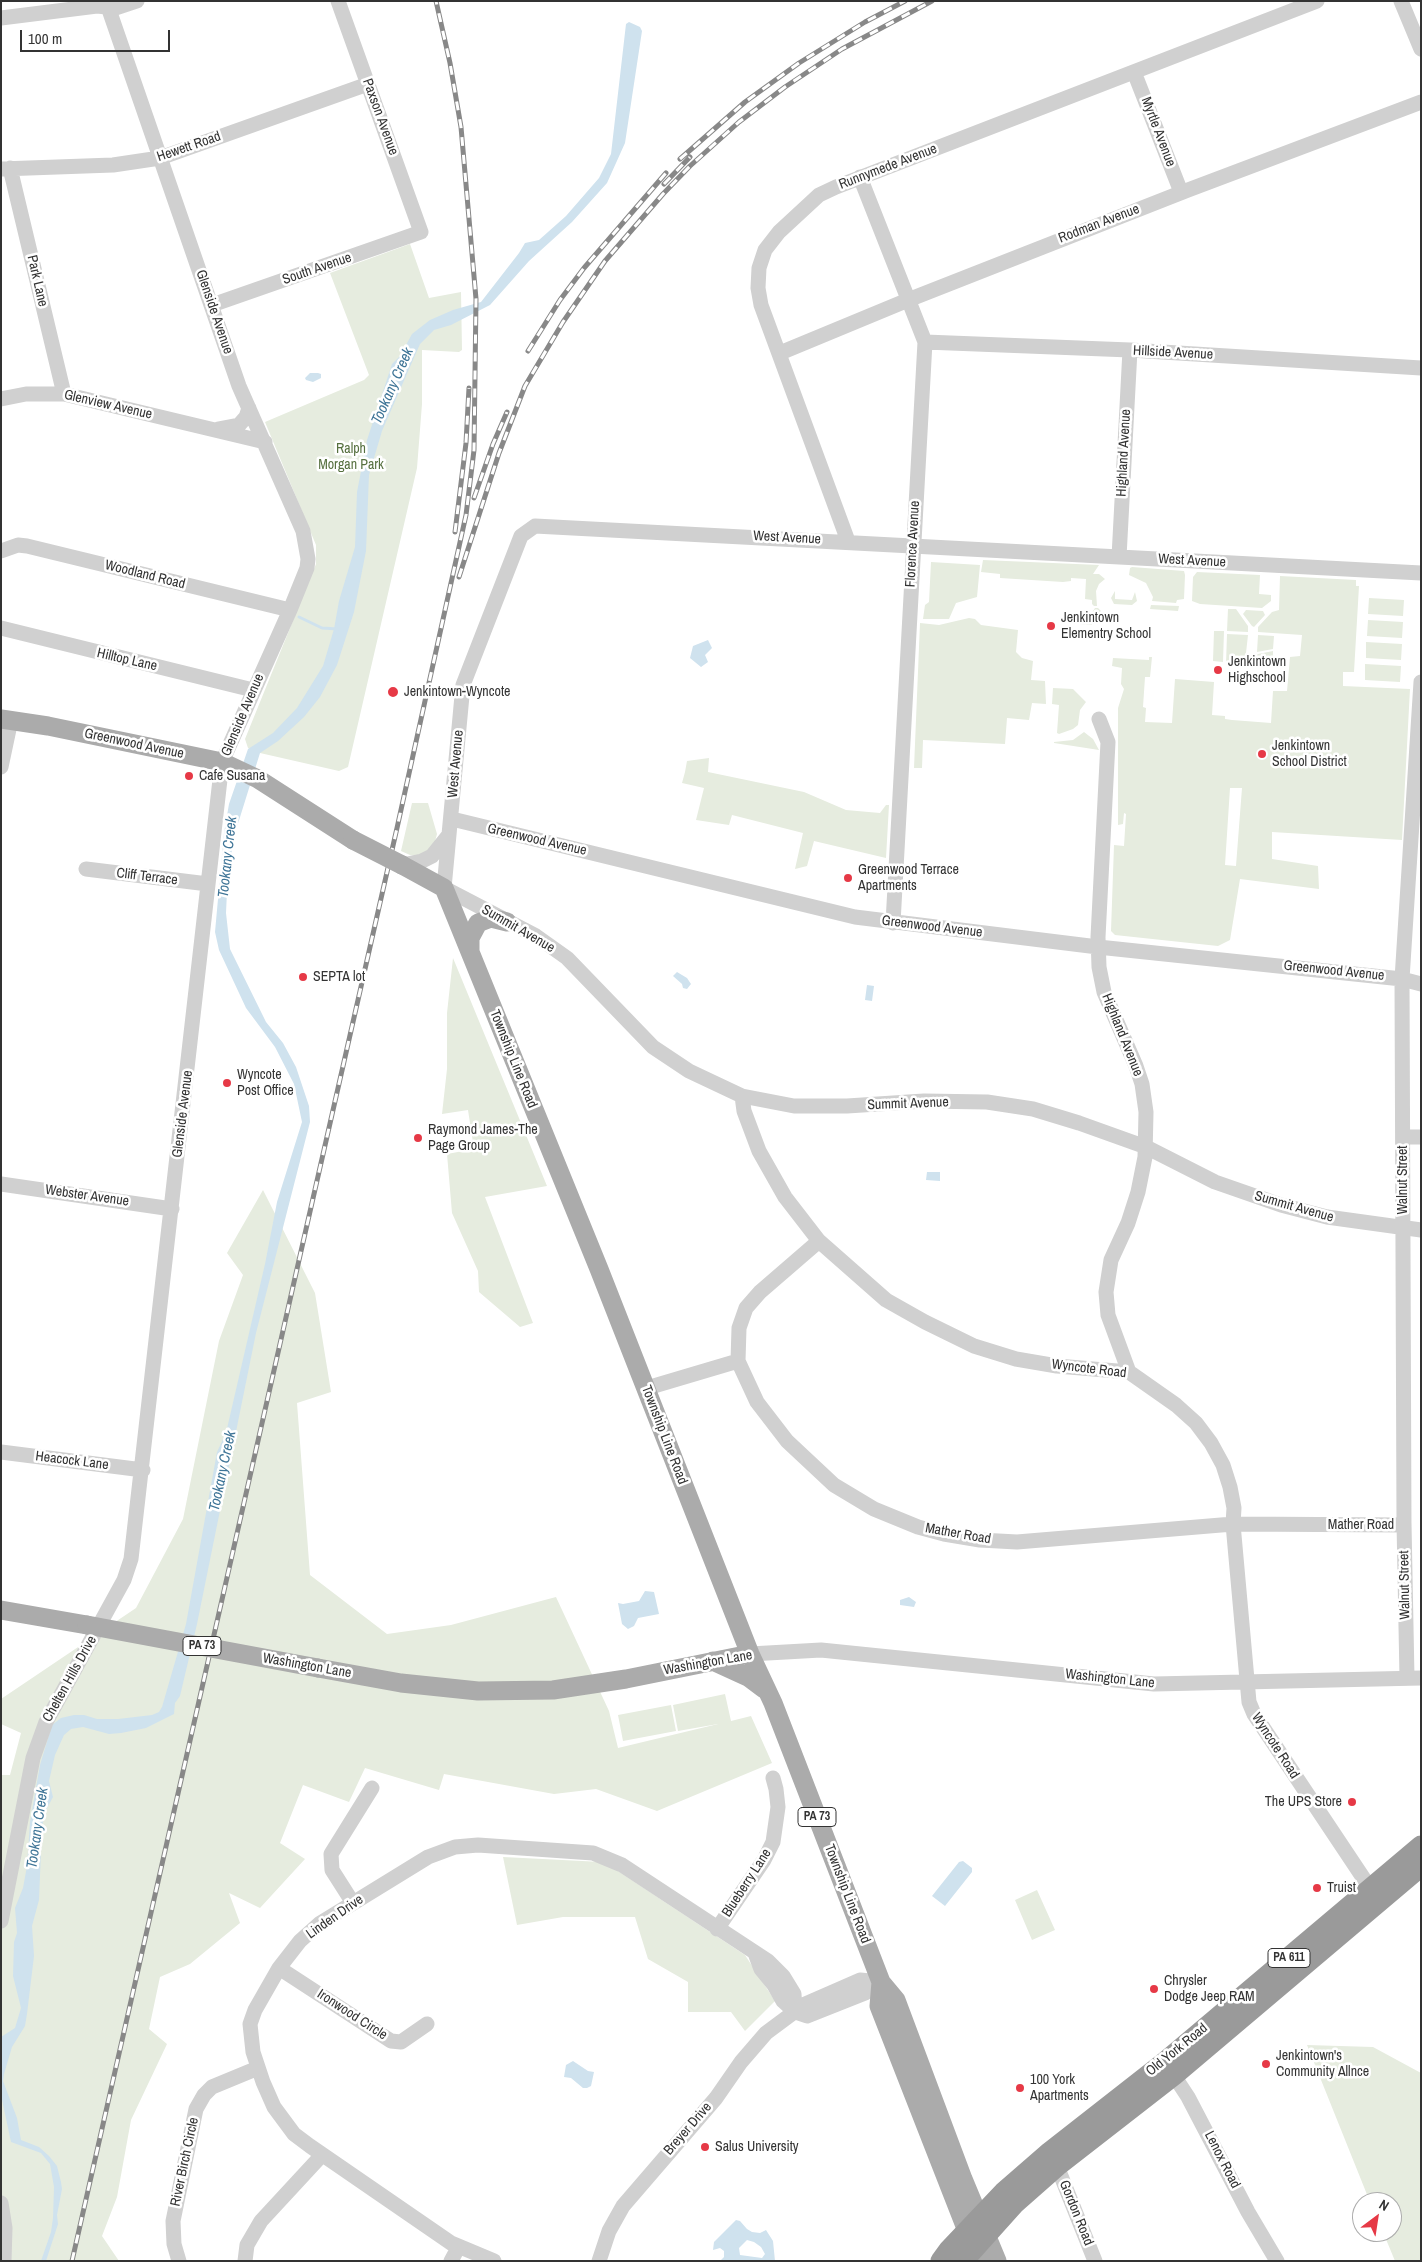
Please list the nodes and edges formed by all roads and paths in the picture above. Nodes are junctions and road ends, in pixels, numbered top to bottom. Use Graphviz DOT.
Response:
graph roads {
  1 [pos="137,1"];
  2 [pos="338,1"];
  3 [pos="1317,1"];
  4 [pos="1401,1"];
  5 [pos="107,4"];
  6 [pos="1,18"];
  7 [pos="1421,49"];
  8 [pos="1134,72"];
  9 [pos="368,84"];
  10 [pos="1421,102"];
  11 [pos="160,158"];
  12 [pos="5,169"];
  13 [pos="860,177"];
  14 [pos="1181,192"];
  15 [pos="422,232"];
  16 [pos="908,300"];
  17 [pos="212,305"];
  18 [pos="925,342"];
  19 [pos="1130,350"];
  20 [pos="780,352"];
  21 [pos="1421,368"];
  22 [pos="64,394"];
  23 [pos="1,399"];
  24 [pos="249,408"];
  25 [pos="214,430"];
  26 [pos="265,442"];
  27 [pos="848,541"];
  28 [pos="912,545"];
  29 [pos="1,551"];
  30 [pos="1118,557"];
  31 [pos="1421,573"];
  32 [pos="290,610"];
  33 [pos="1,628"];
  34 [pos="1421,682"];
  35 [pos="253,690"];
  36 [pos="1099,719"];
  37 [pos="6,720"];
  38 [pos="1419,765"];
  39 [pos="230,766"];
  40 [pos="1,767"];
  41 [pos="452,819"];
  42 [pos="449,835"];
  43 [pos="1415,855"];
  44 [pos="402,865"];
  45 [pos="86,870"];
  46 [pos="208,884"];
  47 [pos="444,888"];
  48 [pos="507,922"];
  49 [pos="892,923"];
  50 [pos="1098,946"];
  51 [pos="470,951"];
  52 [pos="1402,979"];
  53 [pos="1421,984"];
  54 [pos="742,1096"];
  55 [pos="1403,1137"];
  56 [pos="1421,1137"];
  57 [pos="1146,1147"];
  58 [pos="1,1184"];
  59 [pos="172,1209"];
  60 [pos="1402,1228"];
  61 [pos="1421,1230"];
  62 [pos="819,1241"];
  63 [pos="738,1361"];
  64 [pos="1128,1372"];
  65 [pos="646,1388"];
  66 [pos="1,1452"];
  67 [pos="142,1470"];
  68 [pos="1233,1524"];
  69 [pos="1404,1525"];
  70 [pos="1,1610"];
  71 [pos="750,1654"];
  72 [pos="713,1661"];
  73 [pos="1414,1678"];
  74 [pos="1246,1684"];
  75 [pos="767,1692"];
  76 [pos="772,1778"];
  77 [pos="372,1788"];
  78 [pos="1421,1846"];
  79 [pos="1421,1866"];
  80 [pos="1375,1896"];
  81 [pos="353,1903"];
  82 [pos="1,1921"];
  83 [pos="717,1929"];
  84 [pos="279,1968"];
  85 [pos="881,1982"];
  86 [pos="795,2012"];
  87 [pos="428,2024"];
  88 [pos="258,2068"];
  89 [pos="1169,2068"];
  90 [pos="322,2155"];
  91 [pos="1057,2166"];
  92 [pos="1,2203"];
  93 [pos="975,2242"];
  94 [pos="454,2254"];
  95 [pos="4,2261"];
  96 [pos="179,2261"];
  97 [pos="245,2261"];
  98 [pos="494,2261"];
  99 [pos="599,2261"];
  100 [pos="941,2261"];
  101 [pos="997,2261"];
  102 [pos="1095,2261"];
  103 [pos="1277,2261"];
  1 -- 5 [label="street"];
  2 -- 9 [label="street, Paxson Avenue"];
  3 -- 8 [label="street, Runnymede Avenue"];
  4 -- 7 [label="street"];
  5 -- 6 [label="street"];
  5 -- 11 [label="street, Glenside Avenue"];
  8 -- 13 [label="street, Runnymede Avenue"];
  8 -- 14 [label="street, Myrtle Avenue"];
  9 -- 11 [label="street, Hewett Road"];
  9 -- 15 [label="street, Paxson Avenue"];
  10 -- 14 [label="street, Rodman Avenue"];
  11 -- 12 [label="street, Hewett Road"];
  11 -- 17 [label="street, Glenside Avenue"];
  12 -- 22 [label="street, Park Lane"];
  13 -- 16 [label="street, Florence Avenue"];
  13 -- 20 [label="street, Runnymede Avenue"];
  14 -- 16 [label="street, Rodman Avenue"];
  15 -- 17 [label="street, South Avenue"];
  16 -- 18 [label="street, Florence Avenue"];
  16 -- 20 [label="street, Rodman Avenue"];
  17 -- 24 [label="street, Glenside Avenue"];
  18 -- 19 [label="street, Hillside Avenue"];
  18 -- 28 [label="street, Florence Avenue"];
  19 -- 21 [label="street, Hillside Avenue"];
  19 -- 30 [label="street, Highland Avenue"];
  20 -- 27 [label="street, Runnymede Avenue"];
  22 -- 23 [label="street, Glenview Avenue"];
  22 -- 25 [label="street, Glenview Avenue"];
  24 -- 25 [label="street, Glenview Avenue"];
  24 -- 26 [label="street, Glenside Avenue"];
  25 -- 26 [label="street, Glenview Avenue"];
  26 -- 32 [label="street, Glenside Avenue"];
  27 -- 28 [label="street, West Avenue"];
  27 -- 41 [label="street, West Avenue"];
  28 -- 30 [label="street, West Avenue"];
  28 -- 49 [label="street, Florence Avenue"];
  29 -- 32 [label="street, Woodland Road"];
  30 -- 31 [label="street, West Avenue"];
  32 -- 35 [label="street, Glenside Avenue"];
  33 -- 35 [label="street, Hilltop Lane"];
  34 -- 38 [label="street, Walnut Street"];
  35 -- 39 [label="street, Glenside Avenue"];
  36 -- 50 [label="street, Highland Avenue"];
  37 -- 39 [label="main road, Greenwood Avenue"];
  37 -- 40 [label="street"];
  38 -- 43 [label="street, Walnut Street"];
  39 -- 44 [label="main road, Greenwood Avenue, bridge"];
  39 -- 46 [label="street, Glenside Avenue"];
  41 -- 42 [label="street, West Avenue"];
  41 -- 49 [label="street, Greenwood Avenue"];
  42 -- 44 [label="street"];
  42 -- 47 [label="street, West Avenue"];
  43 -- 52 [label="street, Walnut Street"];
  44 -- 47 [label="main road, Greenwood Avenue"];
  45 -- 46 [label="street, Cliff Terrace"];
  46 -- 59 [label="street, Glenside Avenue"];
  47 -- 48 [label="street, Summit Avenue"];
  47 -- 51 [label="main road, Township Line Road"];
  48 -- 51 [label="main road"];
  48 -- 54 [label="street, Summit Avenue"];
  49 -- 50 [label="street, Greenwood Avenue"];
  50 -- 52 [label="street, Greenwood Avenue"];
  50 -- 57 [label="street, Highland Avenue"];
  51 -- 65 [label="main road, Township Line Road"];
  52 -- 53 [label="street, Greenwood Avenue"];
  52 -- 55 [label="street, Walnut Street"];
  54 -- 57 [label="street, Summit Avenue"];
  54 -- 62 [label="street, Wyncote Road"];
  55 -- 56 [label="street"];
  55 -- 60 [label="street, Walnut Street"];
  57 -- 60 [label="street, Summit Avenue"];
  57 -- 64 [label="street, Highland Avenue"];
  58 -- 59 [label="street, Webster Avenue"];
  59 -- 67 [label="street, Glenside Avenue"];
  60 -- 61 [label="street, Summit Avenue"];
  60 -- 69 [label="street, Walnut Street"];
  62 -- 63 [label="street, Mather Road"];
  62 -- 64 [label="street, Wyncote Road"];
  63 -- 65 [label="street"];
  63 -- 68 [label="street, Mather Road"];
  64 -- 68 [label="street, Wyncote Road"];
  65 -- 71 [label="main road, Township Line Road"];
  66 -- 67 [label="street, Heacock Lane"];
  67 -- 82 [label="street, Chelten Hills Drive"];
  68 -- 69 [label="street, Mather Road"];
  68 -- 74 [label="street, Wyncote Road"];
  69 -- 73 [label="street, Walnut Street"];
  70 -- 72 [label="main road, Washington Lane / PA 73, bridge"];
  71 -- 72 [label="main road, Washington Lane / PA 73"];
  71 -- 74 [label="street, Washington Lane"];
  71 -- 75 [label="main road, Township Line Road / PA 73"];
  72 -- 75 [label="main road"];
  73 -- 74 [label="street, Washington Lane"];
  74 -- 80 [label="street, Wyncote Road"];
  75 -- 85 [label="main road, Township Line Road / PA 73"];
  76 -- 83 [label="street, Blueberry Lane"];
  77 -- 81 [label="street"];
  78 -- 80 [label="highway, Old York Road / PA 611"];
  79 -- 80 [label="highway, Old York Road / PA 611"];
  80 -- 89 [label="highway, Old York Road / PA 611"];
  81 -- 83 [label="street, Linden Drive"];
  81 -- 84 [label="street, Linden Drive"];
  83 -- 86 [label="street, Linden Drive"];
  84 -- 87 [label="street, Ironwood Circle"];
  84 -- 88 [label="street, Linden Drive"];
  85 -- 86 [label="street, Breyer Drive"];
  85 -- 93 [label="main road, Township Line Road / PA 73"];
  86 -- 99 [label="street, Breyer Drive"];
  88 -- 90 [label="street, Linden Drive"];
  88 -- 96 [label="street, River Birch Circle"];
  89 -- 91 [label="highway, Old York Road / PA 611"];
  89 -- 93 [label="highway, Old York Road / PA 611"];
  89 -- 103 [label="street, Lenox Road"];
  90 -- 94 [label="street, Linden Drive"];
  90 -- 97 [label="street"];
  91 -- 93 [label="highway, Old York Road / PA 611"];
  91 -- 102 [label="street, Gordon Road"];
  92 -- 95 [label="street"];
  93 -- 100 [label="highway, Old York Road / PA 611"];
  93 -- 101 [label="main road, Township Line Road / PA 73"];
  94 -- 98 [label="street, Linden Drive"];
}
